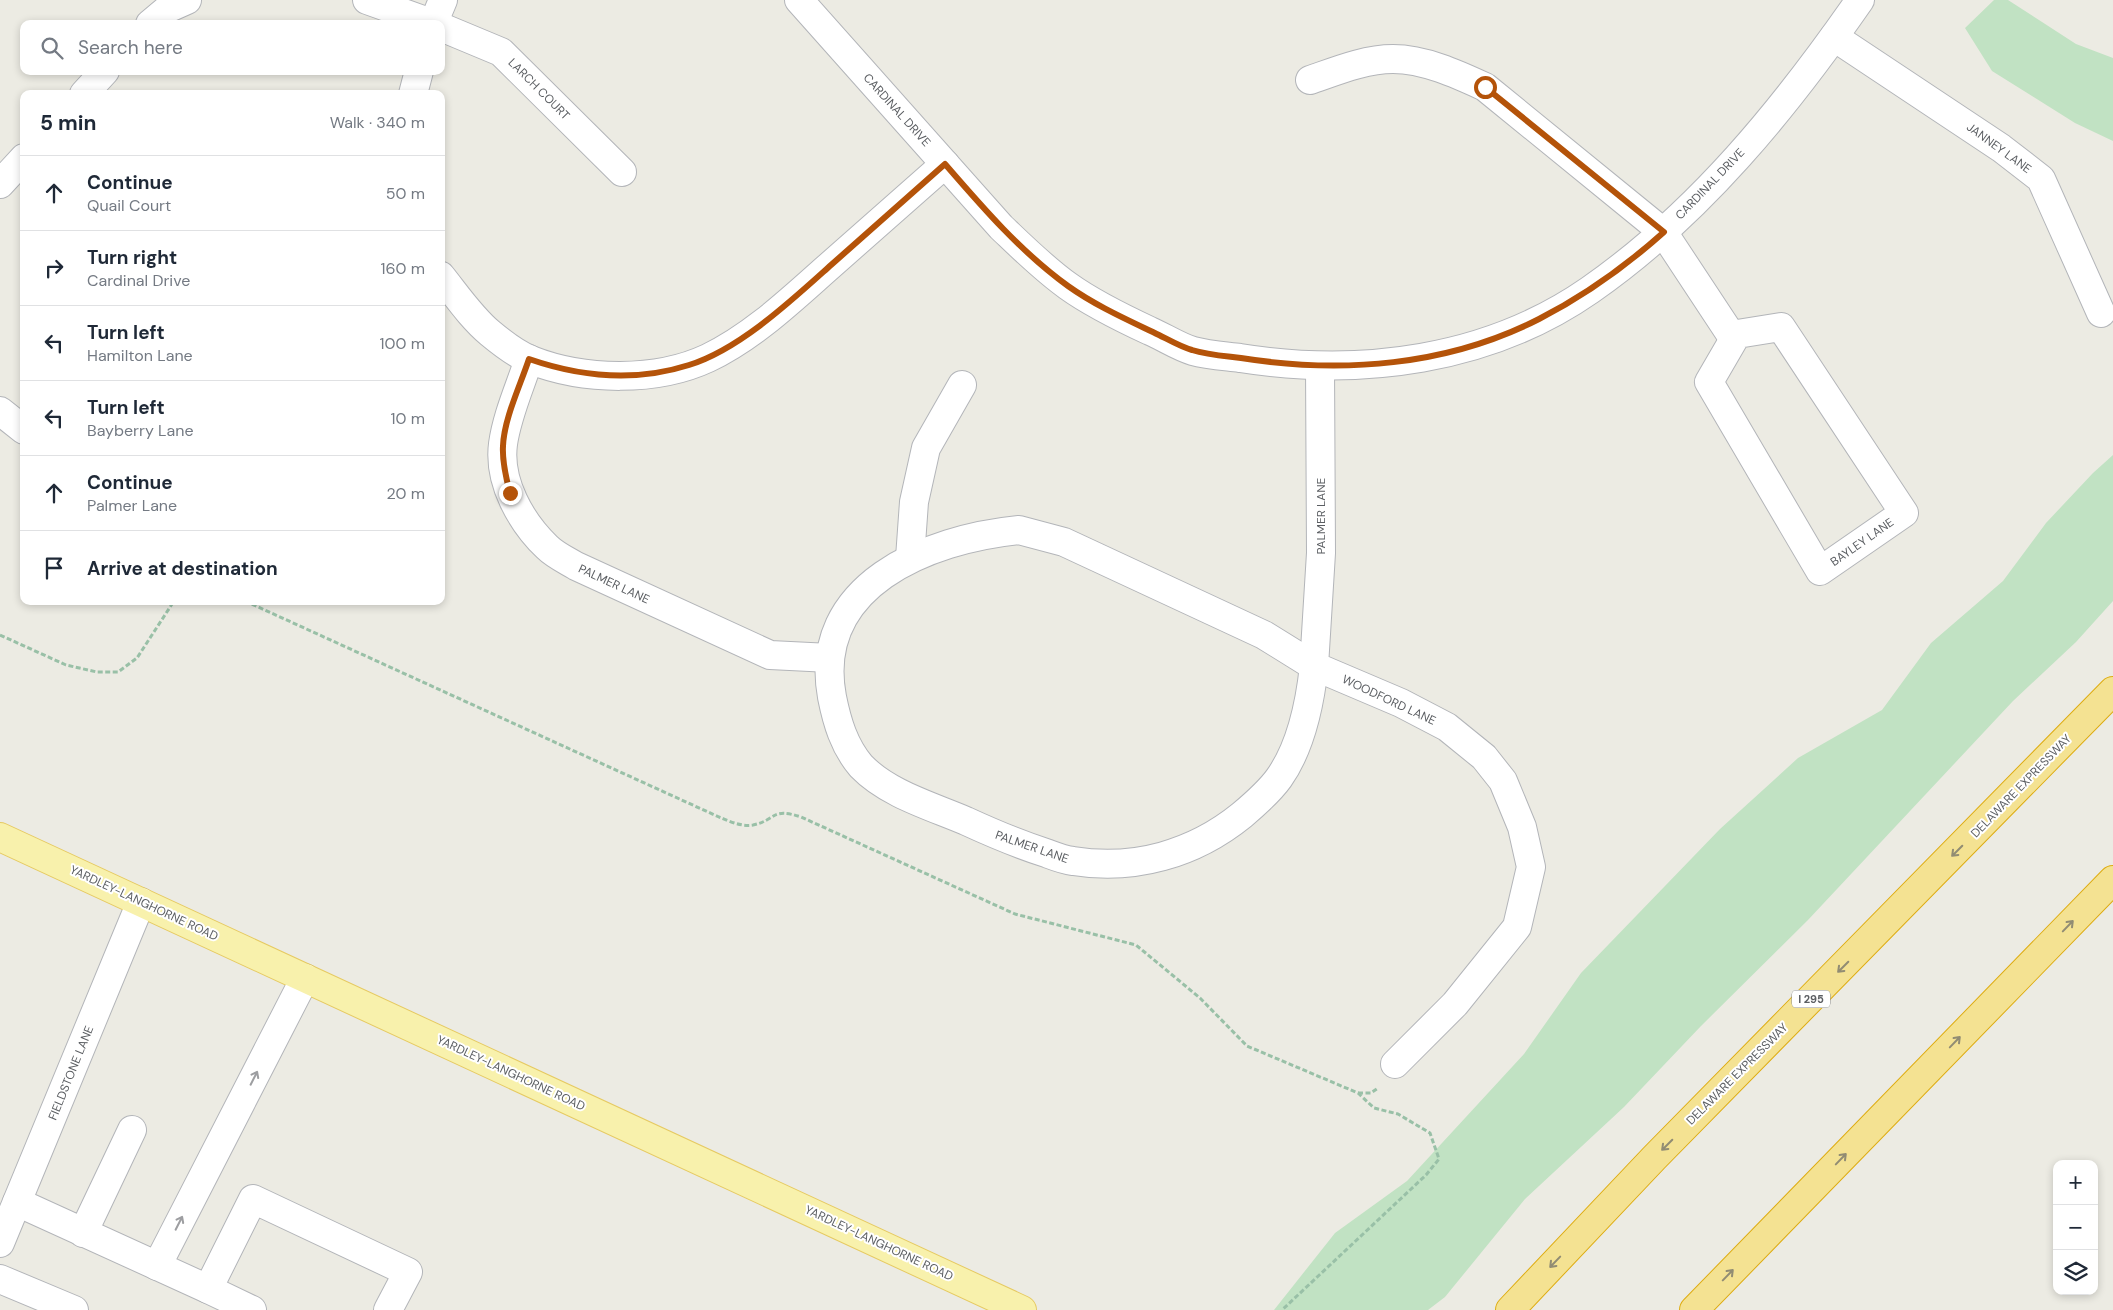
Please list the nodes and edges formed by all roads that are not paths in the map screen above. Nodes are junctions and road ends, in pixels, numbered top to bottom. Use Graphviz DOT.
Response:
graph roads {
  1 [pos="185,0"];
  2 [pos="367,0"];
  3 [pos="443,0"];
  4 [pos="799,0"];
  5 [pos="1860,0"];
  6 [pos="155,20"];
  7 [pos="422,20"];
  8 [pos="435,20"];
  9 [pos="445,29"];
  10 [pos="1834,37"];
  11 [pos="101,75"];
  12 [pos="419,75"];
  13 [pos="1310,80"];
  14 [pos="88,90"];
  15 [pos="414,90"];
  16 [pos="20,162"];
  17 [pos="945,164"];
  18 [pos="622,172"];
  19 [pos="0,184"];
  20 [pos="1664,232"];
  21 [pos="445,281"];
  22 [pos="2101,312"];
  23 [pos="1731,335"];
  24 [pos="529,359"];
  25 [pos="1320,366"];
  26 [pos="962,385"];
  27 [pos="0,410"];
  28 [pos="20,427"];
  29 [pos="910,558"];
  30 [pos="830,658"];
  31 [pos="1314,666"];
  32 [pos="2113,691"];
  33 [pos="0,837"];
  34 [pos="2113,880"];
  35 [pos="141,902"];
  36 [pos="306,978"];
  37 [pos="1395,1064"];
  38 [pos="132,1130"];
  39 [pos="17,1202"];
  40 [pos="83,1233"];
  41 [pos="0,1243"];
  42 [pos="157,1266"];
  43 [pos="0,1279"];
  44 [pos="208,1289"];
  45 [pos="74,1310"];
  46 [pos="252,1310"];
  47 [pos="388,1310"];
  48 [pos="1022,1310"];
  49 [pos="1510,1310"];
  50 [pos="1694,1310"];
  1 -- 6 [label="street"];
  2 -- 7 [label="street"];
  3 -- 8 [label="street"];
  4 -- 17 [label="street, CARDINAL DRIVE"];
  5 -- 10 [label="street, CARDINAL DRIVE"];
  9 -- 18 [label="street, LARCH COURT"];
  10 -- 20 [label="street, CARDINAL DRIVE"];
  10 -- 22 [label="street, JANNEY LANE"];
  11 -- 14 [label="street"];
  12 -- 15 [label="street"];
  13 -- 20 [label="street"];
  16 -- 19 [label="street"];
  17 -- 24 [label="street"];
  17 -- 25 [label="street, CARDINAL DRIVE"];
  20 -- 23 [label="street"];
  20 -- 25 [label="street, CARDINAL DRIVE"];
  21 -- 24 [label="street"];
  23 -- 23 [label="street, BAYLEY LANE"];
  24 -- 30 [label="street, PALMER LANE"];
  25 -- 31 [label="street, PALMER LANE"];
  26 -- 29 [label="street"];
  27 -- 28 [label="street"];
  29 -- 30 [label="street, PALMER LANE"];
  29 -- 31 [label="street, PALMER LANE"];
  30 -- 31 [label="street, PALMER LANE"];
  31 -- 37 [label="street, WOODFORD LANE"];
  32 -- 49 [label="highway, DELAWARE EXPRESSWAY / I 295, one-way"];
  33 -- 35 [label="main road, YARDLEY-LANGHORNE ROAD"];
  50 -- 34 [label="highway, one-way"];
  35 -- 36 [label="main road, YARDLEY-LANGHORNE ROAD"];
  35 -- 39 [label="street, FIELDSTONE LANE"];
  42 -- 36 [label="street, one-way"];
  36 -- 48 [label="main road, YARDLEY-LANGHORNE ROAD"];
  38 -- 40 [label="street"];
  39 -- 40 [label="street"];
  39 -- 41 [label="street, FIELDSTONE LANE"];
  40 -- 42 [label="street"];
  42 -- 44 [label="street"];
  43 -- 45 [label="street"];
  44 -- 46 [label="street"];
  44 -- 47 [label="street"];
}
